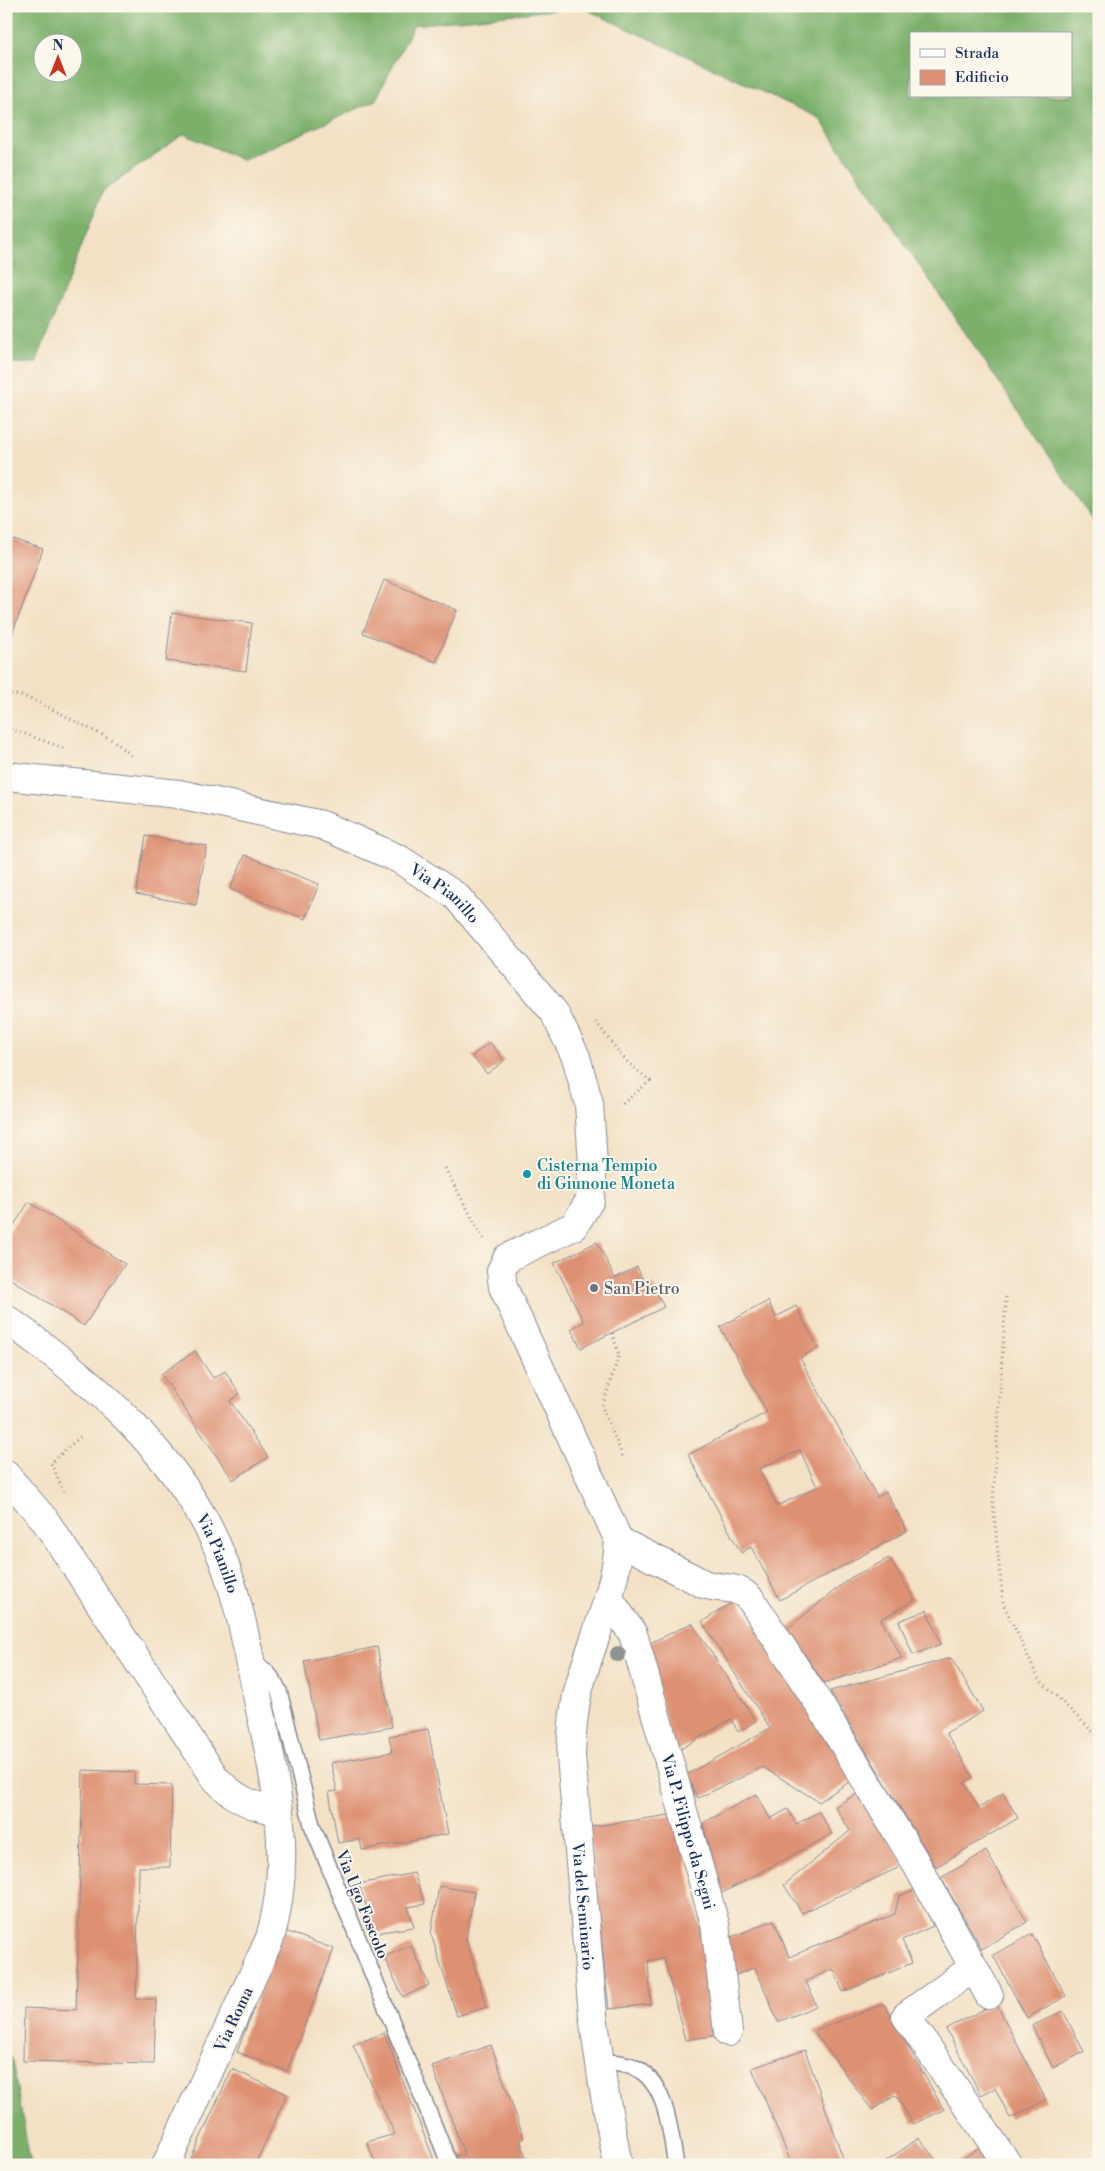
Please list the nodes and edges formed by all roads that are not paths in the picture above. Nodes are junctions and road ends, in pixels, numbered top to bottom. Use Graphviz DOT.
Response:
graph roads {
  1 [pos="6,776"];
  2 [pos="6,1319"];
  3 [pos="6,1475"];
  4 [pos="620,1541"];
  5 [pos="608,1597"];
  6 [pos="249,1661"];
  7 [pos="279,1810"];
  8 [pos="282,1868"];
  9 [pos="973,1968"];
  10 [pos="989,1995"];
  11 [pos="728,2032"];
  12 [pos="600,2062"];
  13 [pos="166,2165"];
  14 [pos="450,2165"];
  15 [pos="618,2165"];
  16 [pos="676,2165"];
  17 [pos="1008,2165"];
  1 -- 4 [label="street, Via Pianillo"];
  2 -- 6 [label="street, Via Pianillo"];
  3 -- 7 [label="street"];
  4 -- 5 [label="street, Via del Seminario"];
  4 -- 9 [label="street"];
  5 -- 11 [label="street, Via P. Filippo da Segni"];
  5 -- 12 [label="street, Via del Seminario"];
  6 -- 7 [label="street, Via Pianillo"];
  6 -- 14 [label="lane, Via Ugo Foscolo"];
  7 -- 8 [label="street, Via Pianillo"];
  8 -- 13 [label="street, Via Roma"];
  9 -- 10 [label="street"];
  9 -- 17 [label="street"];
  12 -- 15 [label="street, Via del Seminario"];
  12 -- 16 [label="lane"];
}
